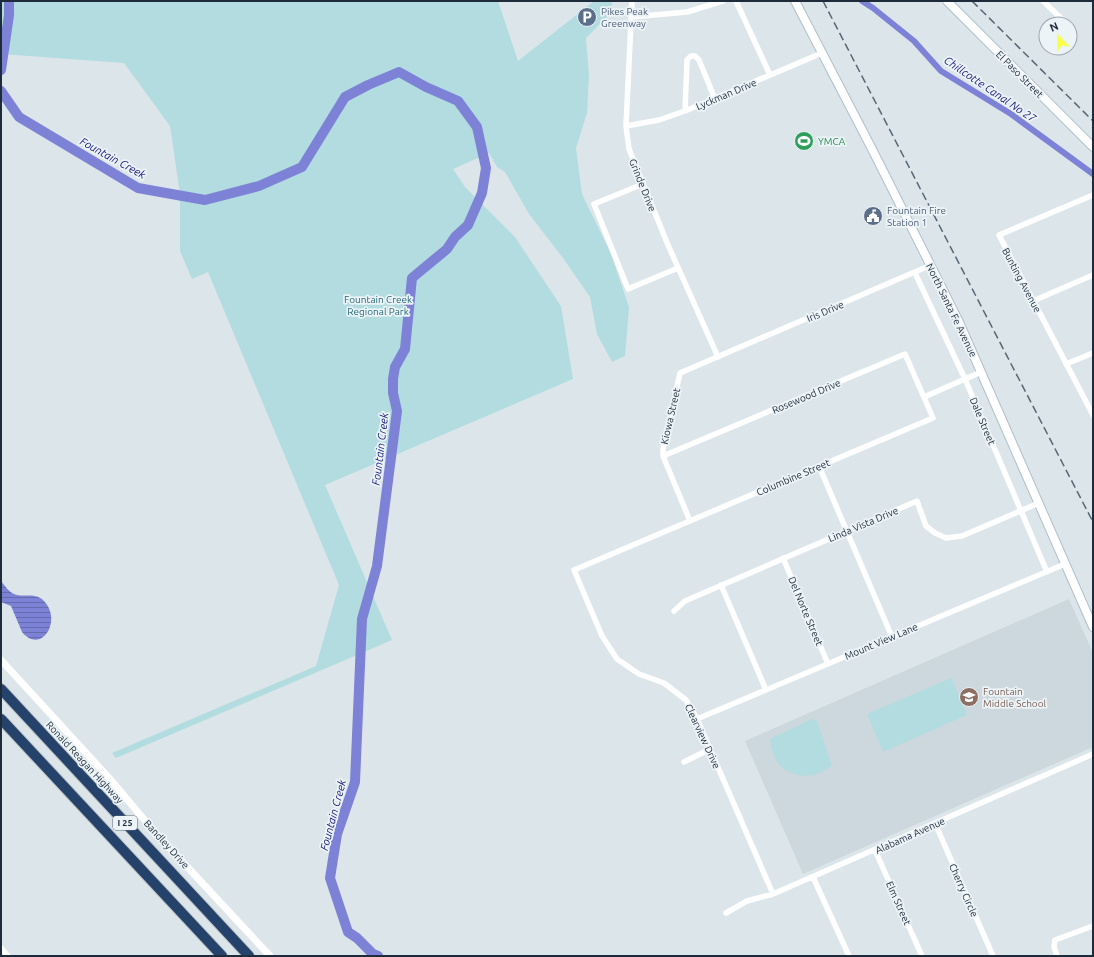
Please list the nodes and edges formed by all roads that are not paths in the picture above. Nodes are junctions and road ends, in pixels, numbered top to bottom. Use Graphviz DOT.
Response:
graph roads {
  1 [pos="632,1"];
  2 [pos="723,1"];
  3 [pos="736,1"];
  4 [pos="795,1"];
  5 [pos="947,1"];
  6 [pos="1043,1"];
  7 [pos="1059,16"];
  8 [pos="632,17"];
  9 [pos="822,53"];
  10 [pos="770,76"];
  11 [pos="715,99"];
  12 [pos="685,112"];
  13 [pos="626,126"];
  14 [pos="1093,147"];
  15 [pos="643,184"];
  16 [pos="1093,195"];
  17 [pos="931,265"];
  18 [pos="678,268"];
  19 [pos="915,273"];
  20 [pos="1093,275"];
  21 [pos="1033,301"];
  22 [pos="1093,353"];
  23 [pos="718,357"];
  24 [pos="1066,364"];
  25 [pos="982,372"];
  26 [pos="965,379"];
  27 [pos="924,397"];
  28 [pos="1093,415"];
  29 [pos="664,456"];
  30 [pos="819,466"];
  31 [pos="1039,503"];
  32 [pos="1021,510"];
  33 [pos="690,521"];
  34 [pos="847,531"];
  35 [pos="784,558"];
  36 [pos="1065,564"];
  37 [pos="574,570"];
  38 [pos="1047,572"];
  39 [pos="721,585"];
  40 [pos="674,611"];
  41 [pos="1093,627"];
  42 [pos="892,637"];
  43 [pos="1,660"];
  44 [pos="828,664"];
  45 [pos="1,689"];
  46 [pos="766,690"];
  47 [pos="1,718"];
  48 [pos="697,719"];
  49 [pos="710,749"];
  50 [pos="1093,754"];
  51 [pos="684,762"];
  52 [pos="935,823"];
  53 [pos="875,850"];
  54 [pos="813,877"];
  55 [pos="773,894"];
  56 [pos="726,913"];
  57 [pos="1093,926"];
  58 [pos="1,948"];
  59 [pos="8,956"];
  60 [pos="222,956"];
  61 [pos="249,956"];
  62 [pos="270,956"];
  63 [pos="848,956"];
  64 [pos="922,956"];
  65 [pos="993,956"];
  66 [pos="1057,956"];
  1 -- 8 [label="street, Grinde Drive"];
  2 -- 8 [label="street"];
  3 -- 10 [label="street"];
  4 -- 9 [label="main road, North Santa Fe Avenue"];
  5 -- 14 [label="main road, El Paso Street"];
  6 -- 7 [label="street"];
  8 -- 13 [label="street, Grinde Drive"];
  9 -- 10 [label="street, Lyckman Drive"];
  9 -- 17 [label="main road, North Santa Fe Avenue"];
  10 -- 11 [label="street, Lyckman Drive"];
  11 -- 12 [label="street, Lyckman Drive"];
  11 -- 12 [label="street"];
  12 -- 13 [label="street, Lyckman Drive"];
  13 -- 15 [label="street, Grinde Drive"];
  15 -- 18 [label="street, Grinde Drive"];
  15 -- 18 [label="street"];
  16 -- 21 [label="street, Bunting Avenue"];
  17 -- 19 [label="street, Iris Drive"];
  17 -- 25 [label="main road, North Santa Fe Avenue"];
  18 -- 23 [label="street, Grinde Drive"];
  19 -- 23 [label="street, Iris Drive"];
  19 -- 26 [label="street, Dale Street"];
  20 -- 21 [label="street"];
  21 -- 24 [label="street, Bunting Avenue"];
  22 -- 24 [label="street"];
  23 -- 29 [label="street, Kiowa Street"];
  24 -- 28 [label="street, Bunting Avenue"];
  25 -- 26 [label="street"];
  25 -- 31 [label="main road, North Santa Fe Avenue"];
  26 -- 27 [label="street"];
  26 -- 32 [label="street, Dale Street"];
  27 -- 29 [label="street, Rosewood Drive"];
  27 -- 30 [label="street, Columbine Street"];
  29 -- 33 [label="street, Kiowa Street"];
  30 -- 33 [label="street, Columbine Street"];
  30 -- 34 [label="street"];
  31 -- 32 [label="street, Linda Vista Drive"];
  31 -- 36 [label="main road, North Santa Fe Avenue"];
  32 -- 34 [label="street, Linda Vista Drive"];
  32 -- 38 [label="street, Dale Street"];
  33 -- 37 [label="street, Columbine Street"];
  34 -- 35 [label="street, Linda Vista Drive"];
  34 -- 42 [label="street"];
  35 -- 39 [label="street, Linda Vista Drive"];
  35 -- 44 [label="street, Del Norte Street"];
  36 -- 38 [label="street, Mount View Lane"];
  36 -- 41 [label="main road, North Santa Fe Avenue"];
  37 -- 48 [label="street, Clearview Drive"];
  38 -- 42 [label="street, Mount View Lane"];
  39 -- 40 [label="street, Linda Vista Drive"];
  39 -- 46 [label="street"];
  42 -- 44 [label="street, Mount View Lane"];
  43 -- 62 [label="street, Bandley Drive"];
  44 -- 46 [label="street, Mount View Lane"];
  45 -- 61 [label="highway, Ronald Reagan Highway / I 25"];
  46 -- 48 [label="street, Mount View Lane"];
  47 -- 60 [label="highway, I 25"];
  48 -- 49 [label="street, Clearview Drive"];
  49 -- 51 [label="street"];
  49 -- 55 [label="street, Clearview Drive"];
  50 -- 52 [label="street, Alabama Avenue"];
  52 -- 53 [label="street, Alabama Avenue"];
  52 -- 65 [label="street, Cherry Circle"];
  53 -- 54 [label="street, Alabama Avenue"];
  53 -- 64 [label="street, Elm Street"];
  54 -- 55 [label="street, Alabama Avenue"];
  54 -- 63 [label="street"];
  55 -- 56 [label="street, Alabama Avenue"];
  57 -- 66 [label="street"];
  58 -- 59 [label="street"];
}
